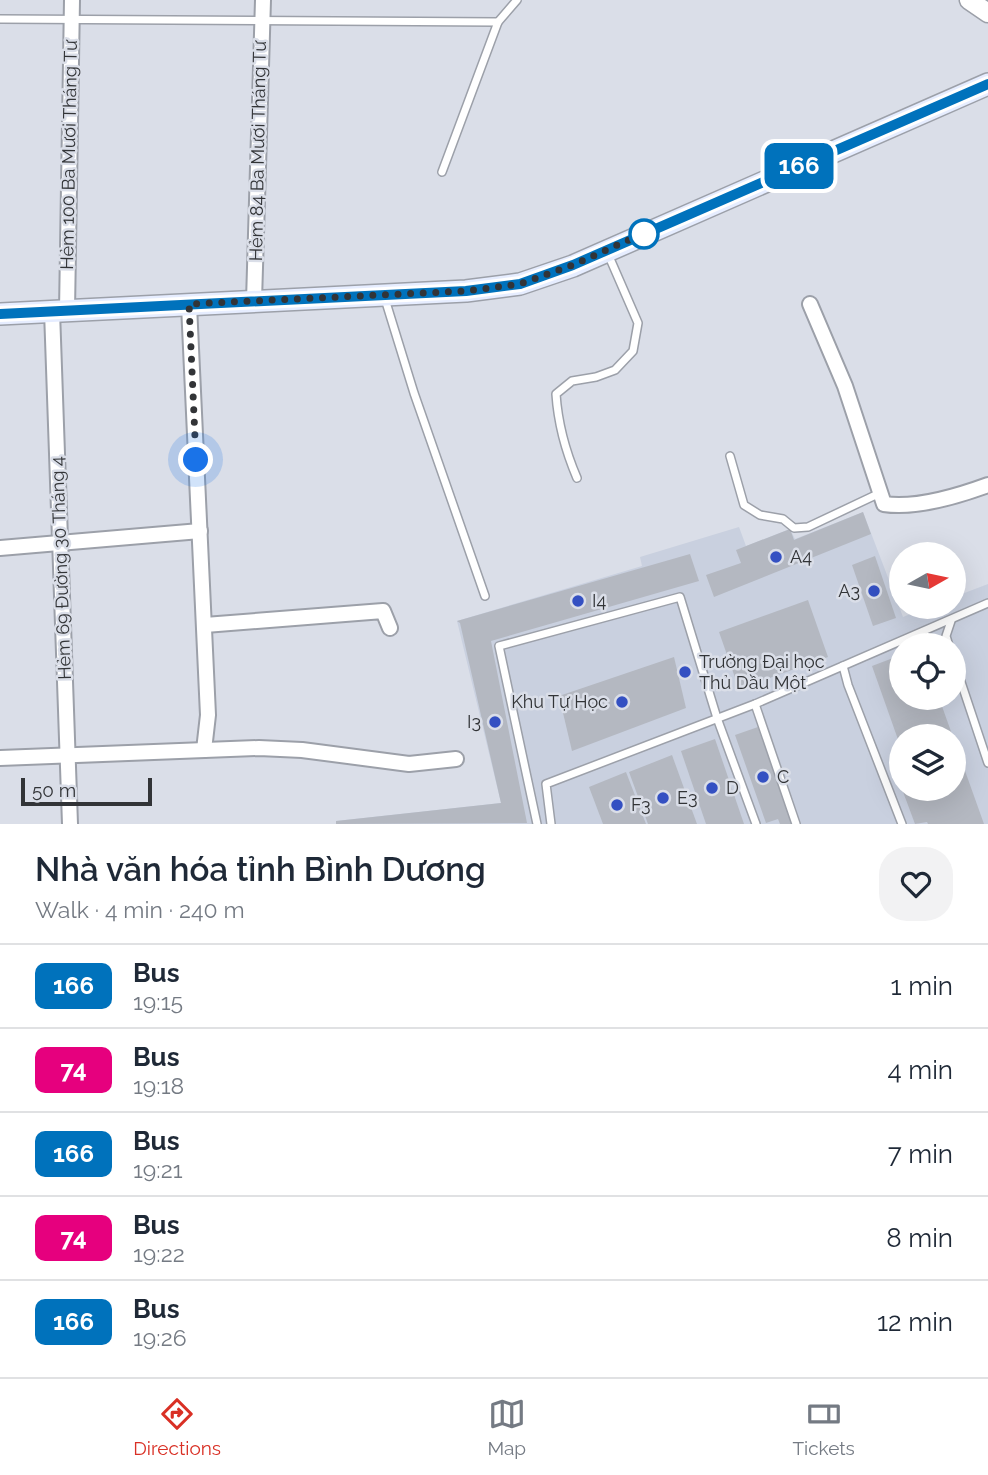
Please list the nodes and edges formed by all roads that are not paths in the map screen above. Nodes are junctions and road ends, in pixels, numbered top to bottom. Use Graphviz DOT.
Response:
graph roads {
  1 [pos="72,0"];
  2 [pos="263,0"];
  3 [pos="517,0"];
  4 [pos="969,0"];
  5 [pos="988,13"];
  6 [pos="0,19"];
  7 [pos="71,19"];
  8 [pos="261,20"];
  9 [pos="498,22"];
  10 [pos="988,84"];
  11 [pos="442,172"];
  12 [pos="607,250"];
  13 [pos="384,295"];
  14 [pos="254,302"];
  15 [pos="189,304"];
  16 [pos="810,304"];
  17 [pos="59,311"];
  18 [pos="0,314"];
  19 [pos="730,456"];
  20 [pos="577,478"];
  21 [pos="988,485"];
  22 [pos="880,493"];
  23 [pos="200,531"];
  24 [pos="60,541"];
  25 [pos="0,548"];
  26 [pos="485,596"];
  27 [pos="988,603"];
  28 [pos="951,621"];
  29 [pos="205,625"];
  30 [pos="390,628"];
  31 [pos="947,633"];
  32 [pos="843,666"];
  33 [pos="966,697"];
  34 [pos="755,704"];
  35 [pos="717,718"];
  36 [pos="204,750"];
  37 [pos="69,756"];
  38 [pos="0,758"];
  39 [pos="456,759"];
  40 [pos="988,763"];
  41 [pos="70,824"];
  42 [pos="537,824"];
  43 [pos="551,824"];
  44 [pos="756,824"];
  45 [pos="796,824"];
  46 [pos="902,824"];
  1 -- 7 [label="street, Hẻm 100 Ba Mươi Tháng Tư"];
  2 -- 8 [label="street, Hẻm 84 Ba Mươi Tháng Tư"];
  3 -- 9 [label="lane"];
  4 -- 5 [label="street"];
  6 -- 7 [label="lane"];
  7 -- 8 [label="lane"];
  7 -- 17 [label="street, Hẻm 100 Ba Mươi Tháng Tư"];
  8 -- 9 [label="lane"];
  8 -- 14 [label="street, Hẻm 84 Ba Mươi Tháng Tư"];
  9 -- 11 [label="lane"];
  10 -- 12 [label="main road"];
  12 -- 13 [label="main road"];
  12 -- 20 [label="lane"];
  13 -- 14 [label="main road"];
  13 -- 26 [label="lane"];
  14 -- 15 [label="main road"];
  15 -- 17 [label="main road"];
  15 -- 23 [label="street"];
  16 -- 22 [label="street"];
  17 -- 18 [label="main road"];
  17 -- 24 [label="street, Hẻm 69 Đường 30 Tháng 4"];
  19 -- 22 [label="lane"];
  21 -- 22 [label="street"];
  23 -- 24 [label="street"];
  23 -- 29 [label="street"];
  24 -- 25 [label="street"];
  24 -- 37 [label="street, Hẻm 69 Đường 30 Tháng 4"];
  27 -- 28 [label="lane"];
  28 -- 31 [label="lane"];
  28 -- 32 [label="lane"];
  29 -- 30 [label="street"];
  29 -- 36 [label="street"];
  32 -- 34 [label="lane"];
  32 -- 46 [label="lane"];
  33 -- 40 [label="lane"];
  34 -- 35 [label="lane"];
  34 -- 45 [label="lane"];
  35 -- 42 [label="lane"];
  35 -- 43 [label="lane"];
  35 -- 44 [label="lane"];
  36 -- 37 [label="street"];
  36 -- 39 [label="street"];
  37 -- 38 [label="street"];
  37 -- 41 [label="street, Hẻm 69 Đường 30 Tháng 4"];
}
